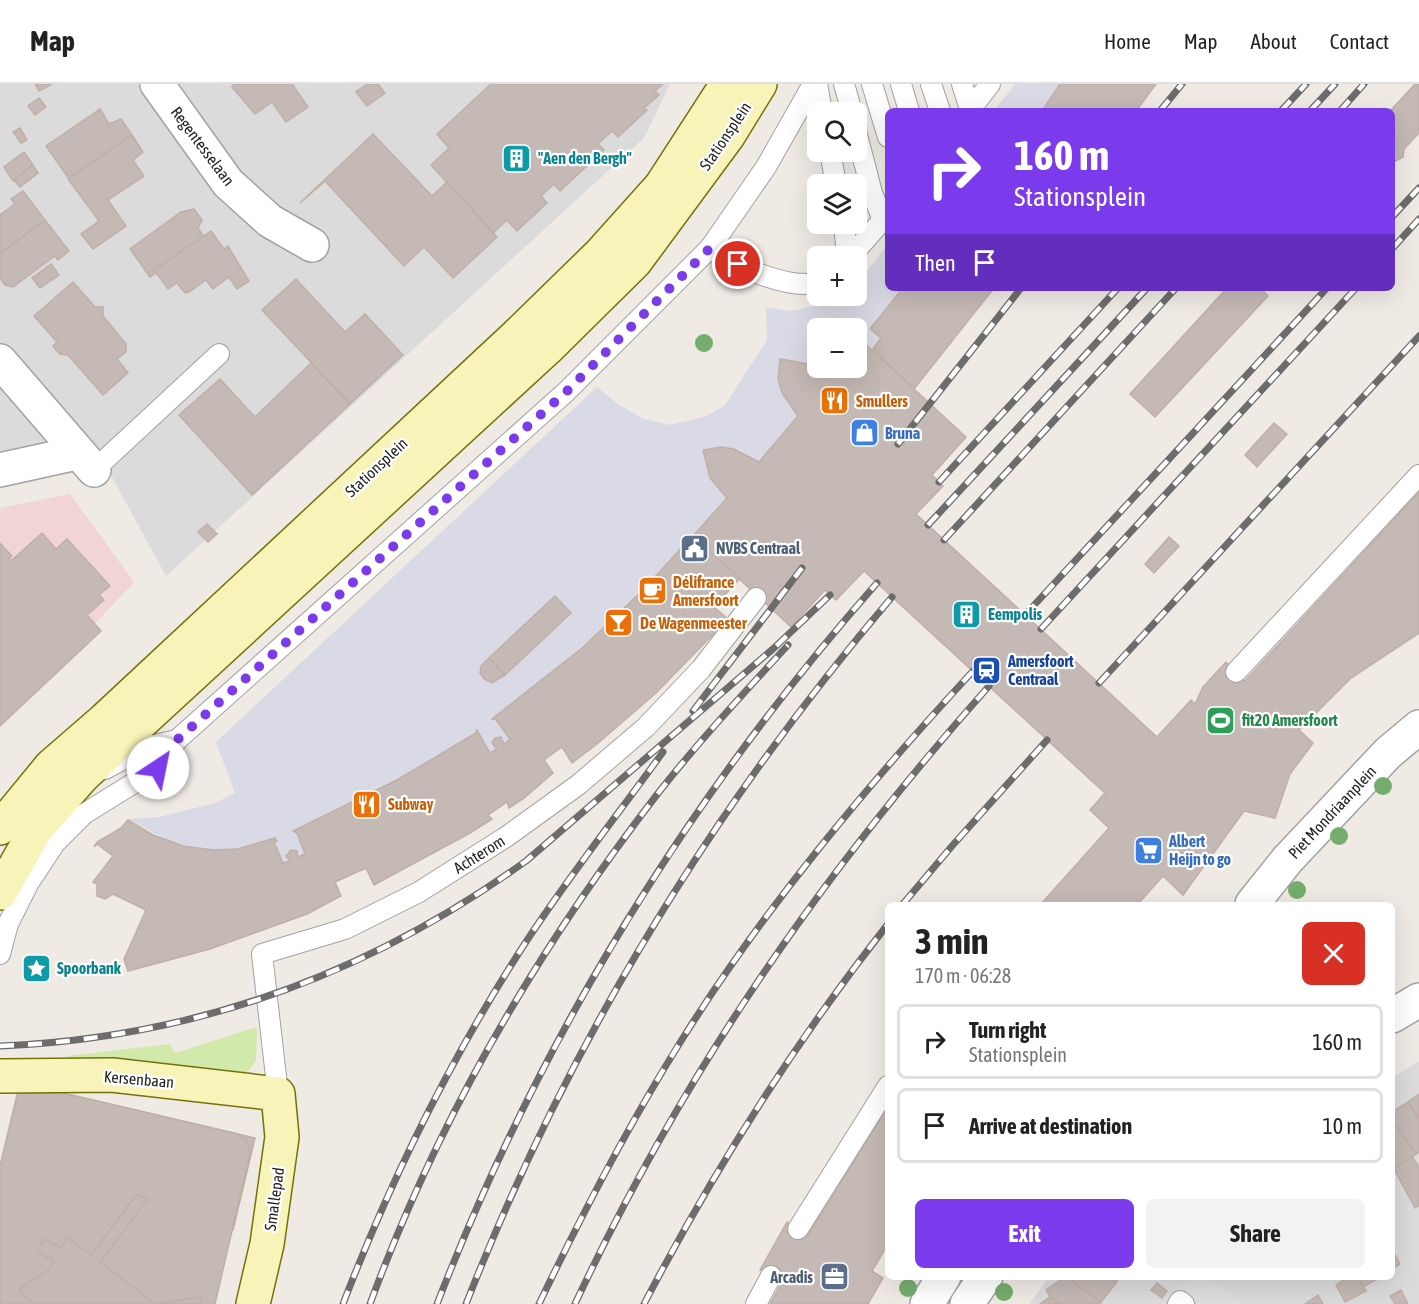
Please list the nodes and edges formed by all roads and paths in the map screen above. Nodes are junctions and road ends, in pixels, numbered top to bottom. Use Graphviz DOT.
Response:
graph roads {
  1 [pos="157,84"];
  2 [pos="728,84"];
  3 [pos="760,84"];
  4 [pos="815,84"];
  5 [pos="844,84"];
  6 [pos="872,84"];
  7 [pos="901,84"];
  8 [pos="931,84"];
  9 [pos="962,84"];
  10 [pos="990,84"];
  11 [pos="820,102"];
  12 [pos="849,102"];
  13 [pos="908,108"];
  14 [pos="939,108"];
  15 [pos="968,108"];
  16 [pos="971,108"];
  17 [pos="885,127"];
  18 [pos="865,162"];
  19 [pos="885,215"];
  20 [pos="885,218"];
  21 [pos="312,245"];
  22 [pos="858,246"];
  23 [pos="710,248"];
  24 [pos="807,285"];
  25 [pos="219,354"];
  26 [pos="0,361"];
  27 [pos="86,462"];
  28 [pos="0,470"];
  29 [pos="1419,475"];
  30 [pos="756,598"];
  31 [pos="1236,672"];
  32 [pos="1419,727"];
  33 [pos="177,740"];
  34 [pos="72,788"];
  35 [pos="0,830"];
  36 [pos="0,893"];
  37 [pos="1254,902"];
  38 [pos="0,954"];
  39 [pos="1419,1000"];
  40 [pos="1395,1014"];
  41 [pos="0,1076"];
  42 [pos="885,1091"];
  43 [pos="278,1094"];
  44 [pos="798,1229"];
  45 [pos="771,1276"];
  46 [pos="942,1280"];
  47 [pos="983,1280"];
  48 [pos="253,1304"];
  49 [pos="756,1304"];
  50 [pos="927,1304"];
  51 [pos="967,1304"];
  52 [pos="1178,1304"];
  53 [pos="1184,1304"];
  1 -- 21 [label="street, Regentesselaan"];
  2 -- 35 [label="main road, Stationsplein"];
  3 -- 34 [label="main road, Stationsplein"];
  4 -- 11 [label="lane"];
  4 -- 23 [label="lane, Stationsplein"];
  5 -- 12 [label="lane"];
  6 -- 17 [label="lane"];
  7 -- 13 [label="lane"];
  8 -- 14 [label="lane"];
  9 -- 15 [label="lane"];
  10 -- 16 [label="lane"];
  18 -- 19 [label="lane"];
  20 -- 22 [label="lane"];
  23 -- 24 [label="lane"];
  23 -- 33 [label="lane, Stationsplein"];
  25 -- 27 [label="lane"];
  26 -- 27 [label="street"];
  27 -- 28 [label="street"];
  29 -- 31 [label="lane"];
  30 -- 43 [label="lane, Achterom"];
  32 -- 37 [label="street, Piet Mondriaanplein"];
  33 -- 34 [label="lane, Stationsplein"];
  33 -- 38 [label="lane, Stationsplein"];
  34 -- 35 [label="lane, Stationsplein"];
  34 -- 36 [label="main road, Stationsplein"];
  39 -- 40 [label="street"];
  41 -- 43 [label="main road, Kersenbaan"];
  42 -- 44 [label="lane"];
  43 -- 48 [label="main road, Smallepad"];
  45 -- 49 [label="lane"];
  46 -- 50 [label="street"];
  47 -- 51 [label="street"];
  52 -- 53 [label="lane"];
}
